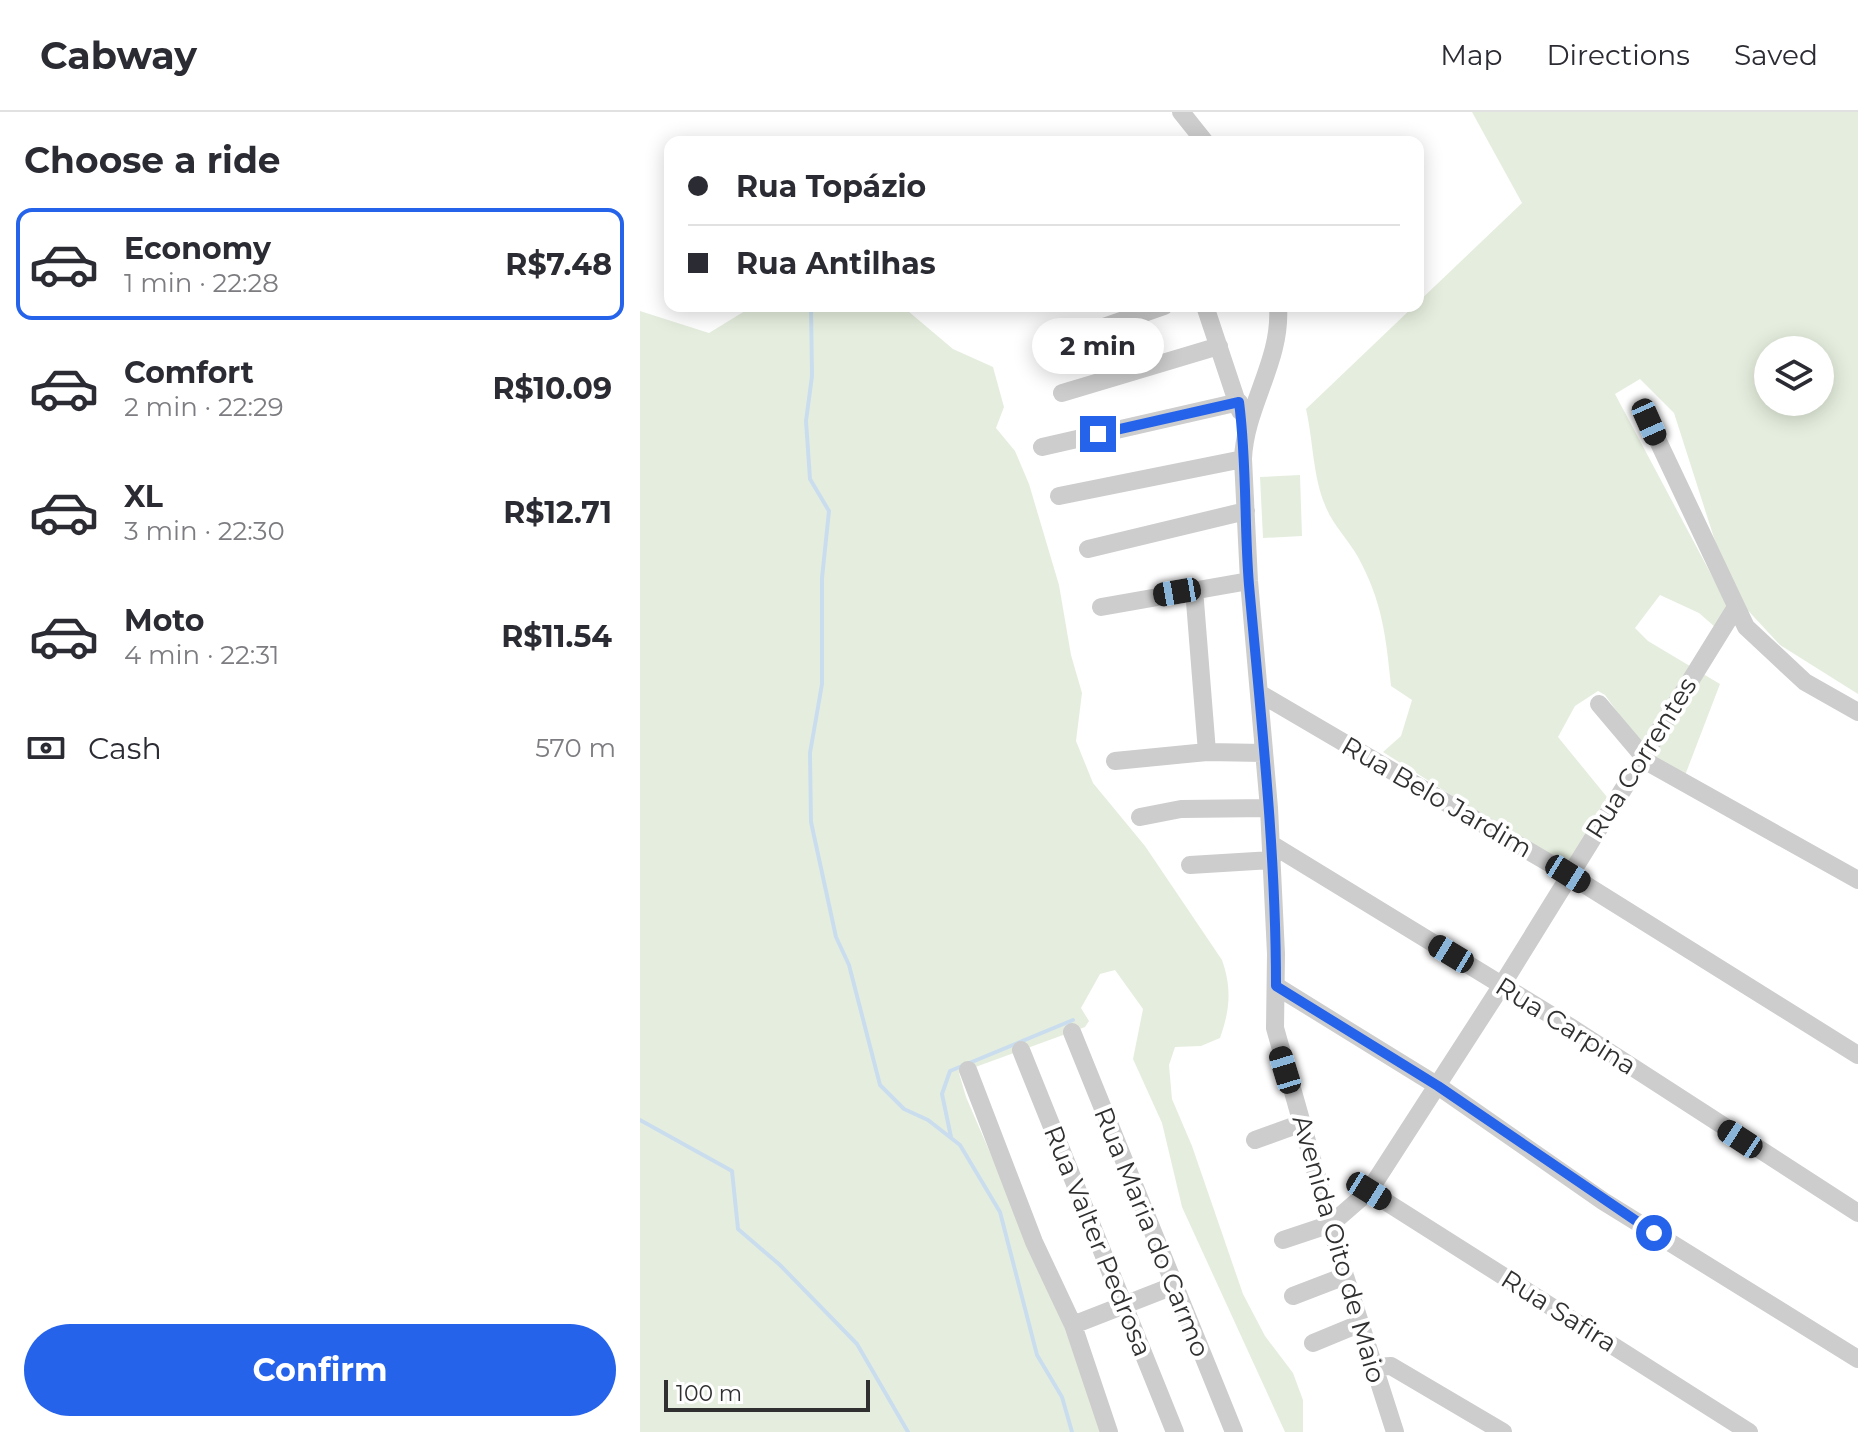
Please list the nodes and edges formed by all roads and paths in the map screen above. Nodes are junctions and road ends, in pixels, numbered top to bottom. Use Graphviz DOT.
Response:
graph roads {
  1 [pos="1181,112"];
  2 [pos="1200,136"];
  3 [pos="1147,312"];
  4 [pos="1207,312"];
  5 [pos="1278,312"];
  6 [pos="1095,330"];
  7 [pos="1219,346"];
  8 [pos="1062,393"];
  9 [pos="1239,402"];
  10 [pos="1649,422"];
  11 [pos="1042,447"];
  12 [pos="1244,450"];
  13 [pos="1059,496"];
  14 [pos="1246,511"];
  15 [pos="1088,549"];
  16 [pos="1249,581"];
  17 [pos="1194,589"];
  18 [pos="1101,607"];
  19 [pos="1736,607"];
  20 [pos="1259,693"];
  21 [pos="1599,704"];
  22 [pos="1858,712"];
  23 [pos="1207,752"];
  24 [pos="1264,753"];
  25 [pos="1642,755"];
  26 [pos="1115,761"];
  27 [pos="1269,808"];
  28 [pos="1140,817"];
  29 [pos="1271,852"];
  30 [pos="1190,865"];
  31 [pos="1568,874"];
  32 [pos="1858,880"];
  33 [pos="1502,985"];
  34 [pos="1276,986"];
  35 [pos="1072,1032"];
  36 [pos="1021,1050"];
  37 [pos="1858,1055"];
  38 [pos="968,1070"];
  39 [pos="1438,1086"];
  40 [pos="1302,1123"];
  41 [pos="1255,1140"];
  42 [pos="1369,1191"];
  43 [pos="1858,1213"];
  44 [pos="1331,1224"];
  45 [pos="1283,1240"];
  46 [pos="1345,1276"];
  47 [pos="1173,1286"];
  48 [pos="1293,1296"];
  49 [pos="1123,1304"];
  50 [pos="1359,1324"];
  51 [pos="1073,1325"];
  52 [pos="1313,1343"];
  53 [pos="1858,1359"];
  54 [pos="1372,1367"];
  55 [pos="1389,1430"];
  56 [pos="1109,1432"];
  57 [pos="1175,1432"];
  58 [pos="1234,1432"];
  59 [pos="1503,1432"];
  60 [pos="1749,1432"];
  1 -- 2 [label="street"];
  3 -- 6 [label="street"];
  4 -- 7 [label="street"];
  5 -- 12 [label="street, Avenida Oito de Maio"];
  7 -- 8 [label="street"];
  7 -- 9 [label="street"];
  9 -- 11 [label="street"];
  9 -- 12 [label="street"];
  10 -- 19 [label="street"];
  12 -- 13 [label="street"];
  12 -- 14 [label="street, Avenida Oito de Maio"];
  14 -- 15 [label="street"];
  14 -- 16 [label="street, Avenida Oito de Maio"];
  16 -- 17 [label="street"];
  16 -- 20 [label="street, Avenida Oito de Maio"];
  17 -- 18 [label="street"];
  17 -- 23 [label="street"];
  19 -- 22 [label="street"];
  19 -- 25 [label="street, Rua Correntes"];
  20 -- 24 [label="street, Avenida Oito de Maio"];
  20 -- 31 [label="street, Rua Belo Jardim"];
  21 -- 25 [label="street"];
  23 -- 24 [label="street"];
  23 -- 26 [label="street"];
  24 -- 27 [label="street, Avenida Oito de Maio"];
  25 -- 31 [label="street, Rua Correntes"];
  25 -- 32 [label="street"];
  27 -- 28 [label="street"];
  27 -- 29 [label="street, Avenida Oito de Maio"];
  29 -- 30 [label="street"];
  29 -- 33 [label="street, Rua Carpina"];
  29 -- 34 [label="street, Avenida Oito de Maio"];
  31 -- 33 [label="street, Rua Correntes"];
  31 -- 37 [label="street, Rua Belo Jardim"];
  33 -- 39 [label="street, Rua Correntes"];
  33 -- 43 [label="street, Rua Carpina"];
  34 -- 39 [label="street"];
  34 -- 40 [label="street, Avenida Oito de Maio"];
  35 -- 47 [label="street, Rua Maria do Carmo"];
  36 -- 49 [label="street, Rua Valter Pedrosa"];
  38 -- 51 [label="street"];
  39 -- 42 [label="street, Rua Correntes"];
  39 -- 53 [label="street"];
  40 -- 41 [label="street"];
  40 -- 44 [label="street, Avenida Oito de Maio"];
  42 -- 44 [label="street, Rua Correntes"];
  42 -- 60 [label="street, Rua Safira"];
  44 -- 45 [label="street"];
  44 -- 46 [label="street, Avenida Oito de Maio"];
  46 -- 48 [label="street"];
  46 -- 50 [label="street, Avenida Oito de Maio"];
  47 -- 49 [label="street"];
  47 -- 58 [label="street, Rua Maria do Carmo"];
  49 -- 51 [label="street"];
  49 -- 57 [label="street, Rua Valter Pedrosa"];
  50 -- 52 [label="street"];
  50 -- 54 [label="street, Avenida Oito de Maio"];
  51 -- 56 [label="street"];
  54 -- 55 [label="street, Avenida Oito de Maio"];
  54 -- 59 [label="street"];
}
